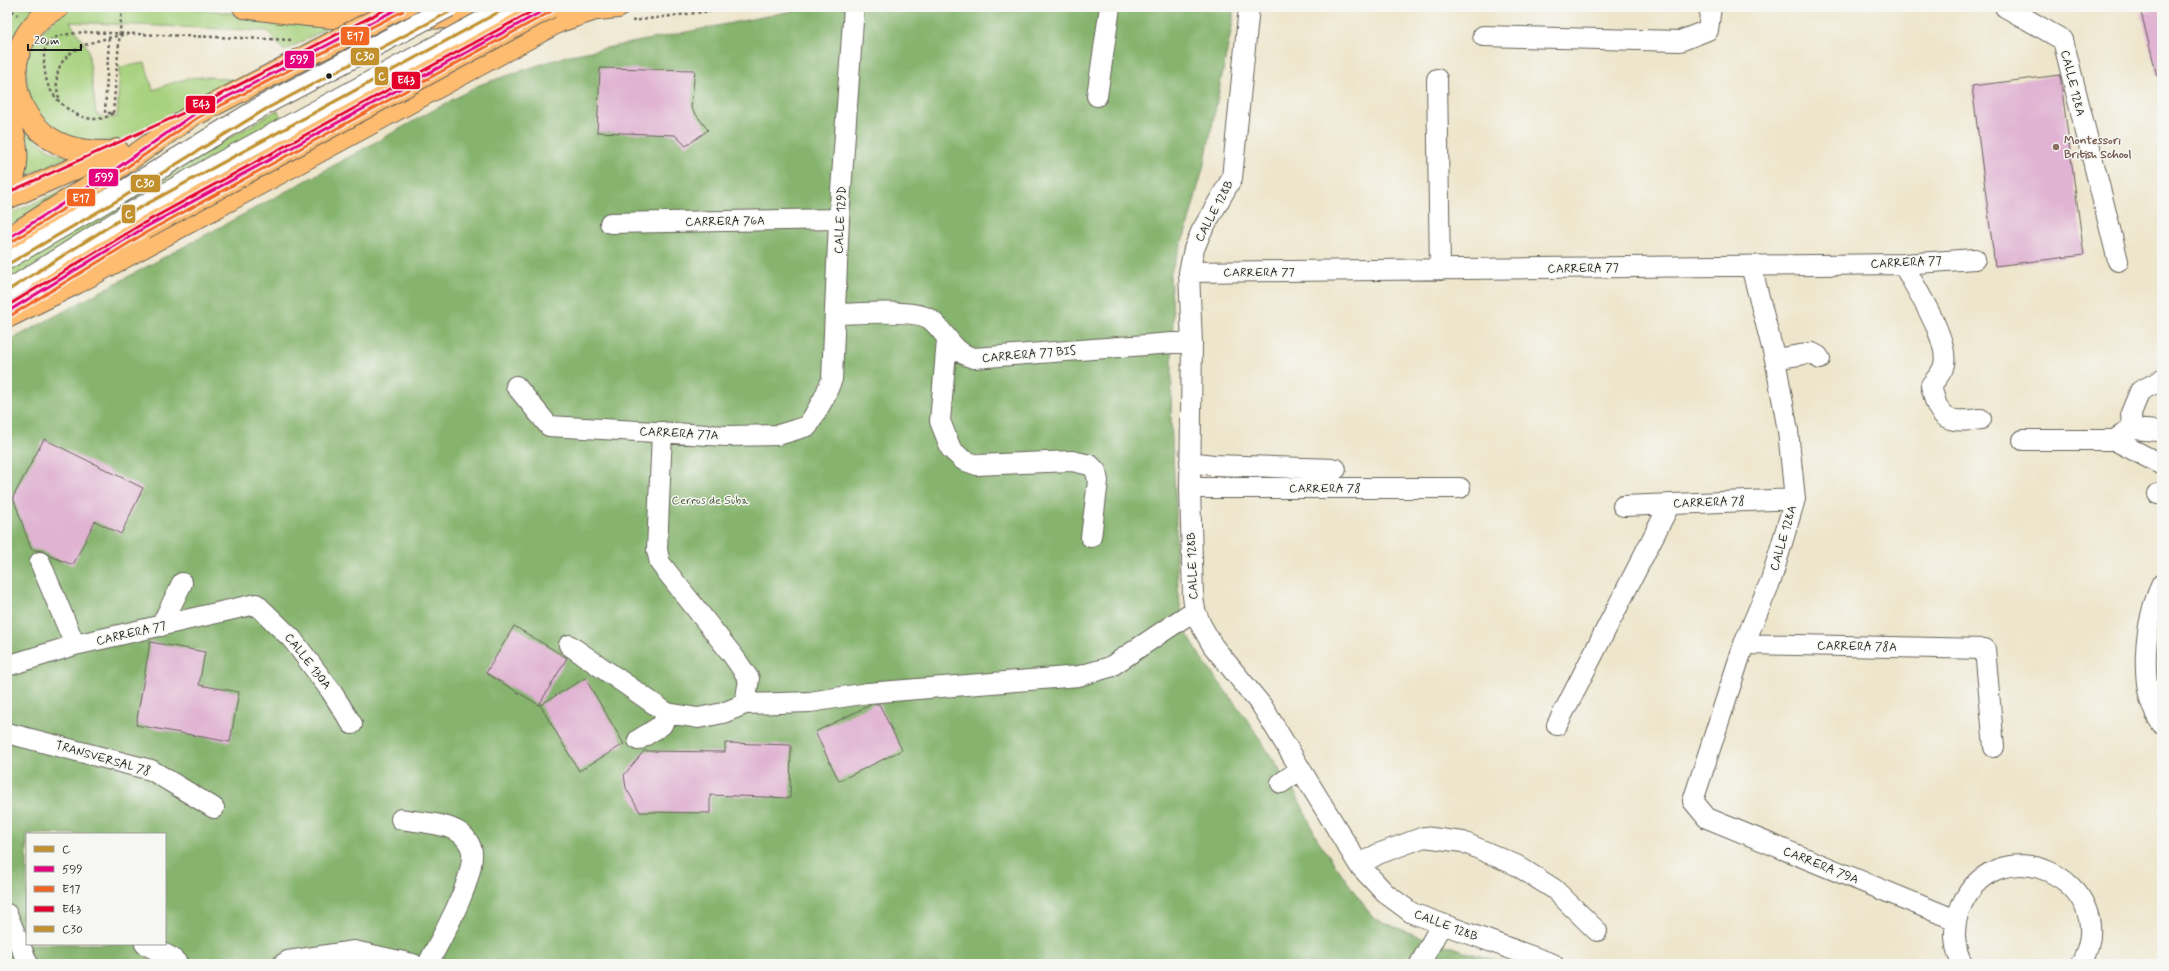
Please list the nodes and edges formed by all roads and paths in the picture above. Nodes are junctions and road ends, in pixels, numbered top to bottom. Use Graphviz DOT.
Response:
graph roads {
  1 [pos="7,7"];
  2 [pos="58,7"];
  3 [pos="122,7"];
  4 [pos="244,7"];
  5 [pos="401,7"];
  6 [pos="507,7"];
  7 [pos="550,7"];
  8 [pos="742,7"];
  9 [pos="854,7"];
  10 [pos="1110,7"];
  11 [pos="1249,7"];
  12 [pos="1711,7"];
  13 [pos="2005,7"];
  14 [pos="592,10"];
  15 [pos="442,12"];
  16 [pos="16,13"];
  17 [pos="623,14"];
  18 [pos="132,33"];
  19 [pos="1483,36"];
  20 [pos="109,38"];
  21 [pos="300,40"];
  22 [pos="1437,79"];
  23 [pos="1097,96"];
  24 [pos="60,100"];
  25 [pos="113,113"];
  26 [pos="196,114"];
  27 [pos="7,116"];
  28 [pos="113,152"];
  29 [pos="7,191"];
  30 [pos="7,198"];
  31 [pos="839,219"];
  32 [pos="138,220"];
  33 [pos="610,223"];
  34 [pos="7,239"];
  35 [pos="1976,258"];
  36 [pos="7,259"];
  37 [pos="2118,261"];
  38 [pos="1902,264"];
  39 [pos="1751,266"];
  40 [pos="1440,270"];
  41 [pos="1189,272"];
  42 [pos="7,291"];
  43 [pos="7,312"];
  44 [pos="835,314"];
  45 [pos="7,317"];
  46 [pos="947,340"];
  47 [pos="1192,343"];
  48 [pos="1775,359"];
  49 [pos="1820,359"];
  50 [pos="2162,380"];
  51 [pos="516,386"];
  52 [pos="1981,419"];
  53 [pos="808,426"];
  54 [pos="2132,429"];
  55 [pos="2158,431"];
  56 [pos="662,432"];
  57 [pos="2023,440"];
  58 [pos="2114,440"];
  59 [pos="1190,462"];
  60 [pos="2162,465"];
  61 [pos="1336,469"];
  62 [pos="1190,488"];
  63 [pos="1460,488"];
  64 [pos="1795,499"];
  65 [pos="1670,504"];
  66 [pos="1623,506"];
  67 [pos="1091,537"];
  68 [pos="40,562"];
  69 [pos="182,583"];
  70 [pos="2160,595"];
  71 [pos="256,604"];
  72 [pos="1195,610"];
  73 [pos="161,626"];
  74 [pos="1744,644"];
  75 [pos="75,645"];
  76 [pos="569,645"];
  77 [pos="7,666"];
  78 [pos="745,704"];
  79 [pos="667,713"];
  80 [pos="352,724"];
  81 [pos="2162,724"];
  82 [pos="1557,725"];
  83 [pos="7,733"];
  84 [pos="638,740"];
  85 [pos="1994,747"];
  86 [pos="1301,769"];
  87 [pos="1281,783"];
  88 [pos="1693,801"];
  89 [pos="214,808"];
  90 [pos="401,819"];
  91 [pos="1359,865"];
  92 [pos="7,914"];
  93 [pos="1956,920"];
  94 [pos="1442,925"];
  95 [pos="1597,931"];
  96 [pos="147,945"];
  97 [pos="28,964"];
  98 [pos="178,964"];
  99 [pos="283,964"];
  100 [pos="413,964"];
  101 [pos="428,964"];
  102 [pos="1420,964"];
  103 [pos="1553,964"];
  104 [pos="1963,964"];
  105 [pos="2081,964"];
  1 -- 16 [label="path"];
  2 -- 28 [label="main road"];
  3 -- 25 [label="path, bridge"];
  4 -- 15 [label="main road"];
  5 -- 26 [label="main road, bridge"];
  6 -- 15 [label="main road"];
  6 -- 32 [label="street, bridge"];
  7 -- 32 [label="main road, bridge"];
  8 -- 17 [label="path"];
  9 -- 31 [label="street, CALLE 129D"];
  10 -- 23 [label="street"];
  11 -- 41 [label="street, CALLE 128B"];
  12 -- 19 [label="street"];
  13 -- 37 [label="street, CALLE 128A"];
  14 -- 15 [label="main road"];
  14 -- 17 [label="main road"];
  14 -- 45 [label="main road"];
  15 -- 36 [label="street, bridge"];
  18 -- 20 [label="path"];
  18 -- 21 [label="path"];
  18 -- 24 [label="path"];
  20 -- 24 [label="path"];
  20 -- 25 [label="path"];
  22 -- 40 [label="street"];
  24 -- 25 [label="path"];
  26 -- 28 [label="main road"];
  26 -- 34 [label="main road"];
  27 -- 29 [label="main road"];
  28 -- 30 [label="main road"];
  31 -- 33 [label="street, CARRERA 76A"];
  31 -- 44 [label="street, CALLE 129D"];
  32 -- 42 [label="street"];
  32 -- 43 [label="main road"];
  35 -- 38 [label="street, CARRERA 77"];
  38 -- 39 [label="street, CARRERA 77"];
  38 -- 52 [label="street"];
  39 -- 40 [label="street, CARRERA 77"];
  39 -- 48 [label="street, CALLE 128A"];
  40 -- 41 [label="street, CARRERA 77"];
  41 -- 47 [label="street, CALLE 128B"];
  44 -- 46 [label="street, CARRERA 77 BIS"];
  44 -- 53 [label="street, CALLE 129D"];
  46 -- 47 [label="street, CARRERA 77 BIS"];
  46 -- 67 [label="street"];
  47 -- 59 [label="street, CALLE 128B"];
  48 -- 49 [label="street"];
  48 -- 64 [label="street, CALLE 128A"];
  50 -- 54 [label="street"];
  51 -- 56 [label="street, CARRERA 77A"];
  53 -- 56 [label="street, CARRERA 77A"];
  54 -- 55 [label="street"];
  54 -- 58 [label="street"];
  56 -- 78 [label="street"];
  57 -- 58 [label="street"];
  58 -- 60 [label="street"];
  59 -- 61 [label="street"];
  59 -- 62 [label="street, CALLE 128B"];
  62 -- 63 [label="street, CARRERA 78"];
  62 -- 72 [label="street, CALLE 128B"];
  64 -- 65 [label="street, CARRERA 78"];
  64 -- 74 [label="street, CALLE 128A"];
  65 -- 66 [label="street, CARRERA 78"];
  65 -- 82 [label="street"];
  68 -- 75 [label="street"];
  69 -- 73 [label="street"];
  70 -- 81 [label="street"];
  71 -- 73 [label="street, CARRERA 77"];
  71 -- 80 [label="street, CALLE 130A"];
  72 -- 78 [label="street"];
  72 -- 86 [label="street, CALLE 128B"];
  73 -- 75 [label="street, CARRERA 77"];
  74 -- 85 [label="street, CARRERA 78A"];
  74 -- 88 [label="street, CALLE 128A"];
  75 -- 77 [label="street, CARRERA 77"];
  76 -- 79 [label="street"];
  78 -- 79 [label="street"];
  79 -- 84 [label="street"];
  83 -- 89 [label="street, TRANSVERSAL 78"];
  86 -- 87 [label="street"];
  86 -- 91 [label="street, CALLE 128B"];
  88 -- 93 [label="street, CARRERA 79A"];
  90 -- 101 [label="street"];
  91 -- 94 [label="street, CALLE 128B"];
  91 -- 95 [label="street"];
  92 -- 97 [label="street"];
  93 -- 104 [label="street"];
  93 -- 105 [label="street"];
  94 -- 102 [label="street"];
  94 -- 103 [label="street, CALLE 128B"];
  96 -- 98 [label="street"];
  99 -- 100 [label="street"];
}
